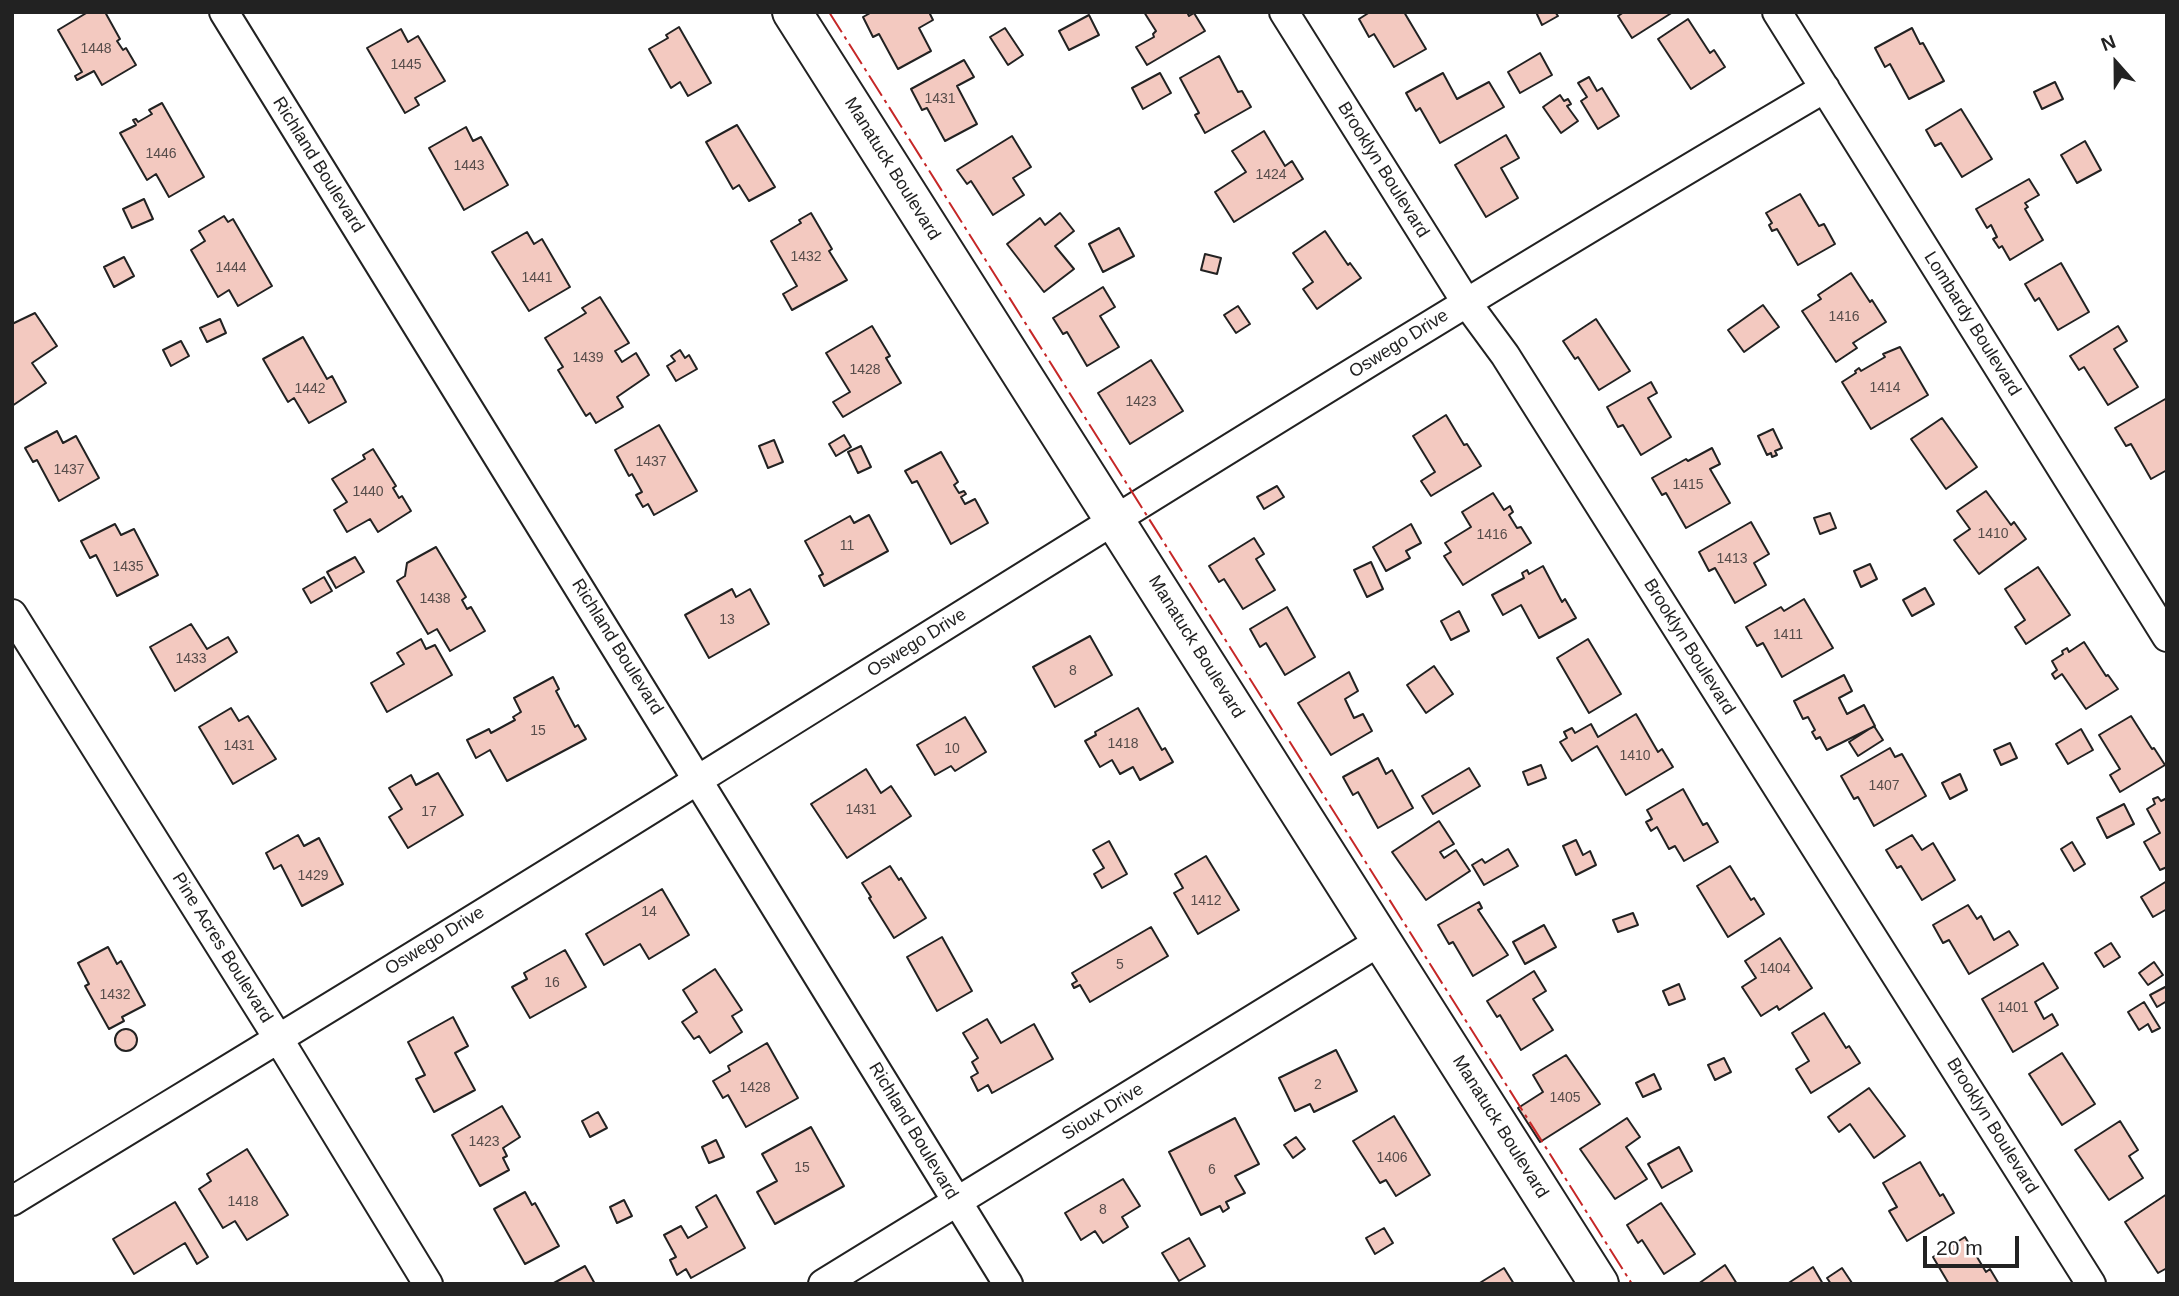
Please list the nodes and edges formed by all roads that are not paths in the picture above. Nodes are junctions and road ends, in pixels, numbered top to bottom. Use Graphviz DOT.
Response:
graph roads {
  1 [pos="224,12"];
  2 [pos="792,12"];
  3 [pos="1284,12"];
  4 [pos="1777,12"];
  5 [pos="1825,88"];
  6 [pos="1466,302"];
  7 [pos="1115,519"];
  8 [pos="12,614"];
  9 [pos="2167,637"];
  10 [pos="699,780"];
  11 [pos="1382,940"];
  12 [pos="278,1038"];
  13 [pos="12,1201"];
  14 [pos="956,1202"];
  15 [pos="428,1284"];
  16 [pos="823,1284"];
  17 [pos="1008,1284"];
  18 [pos="1599,1284"];
  19 [pos="2091,1284"];
  1 -- 10 [label="street, Richland Boulevard"];
  2 -- 7 [label="street, Manatuck Boulevard"];
  3 -- 6 [label="street, Brooklyn Boulevard"];
  4 -- 5 [label="street, Lombardy Boulevard"];
  5 -- 6 [label="street, Oswego Drive"];
  5 -- 9 [label="street, Lombardy Boulevard"];
  6 -- 7 [label="street, Oswego Drive"];
  6 -- 19 [label="street, Brooklyn Boulevard"];
  7 -- 10 [label="street, Oswego Drive"];
  7 -- 11 [label="street, Manatuck Boulevard"];
  8 -- 12 [label="street, Pine Acres Boulevard"];
  10 -- 12 [label="street, Oswego Drive"];
  10 -- 14 [label="street, Richland Boulevard"];
  11 -- 14 [label="street, Sioux Drive"];
  11 -- 18 [label="street, Manatuck Boulevard"];
  12 -- 13 [label="street, Oswego Drive"];
  12 -- 15 [label="street, Pine Acres Boulevard"];
  14 -- 16 [label="street, Sioux Drive"];
  14 -- 17 [label="street, Richland Boulevard"];
}
